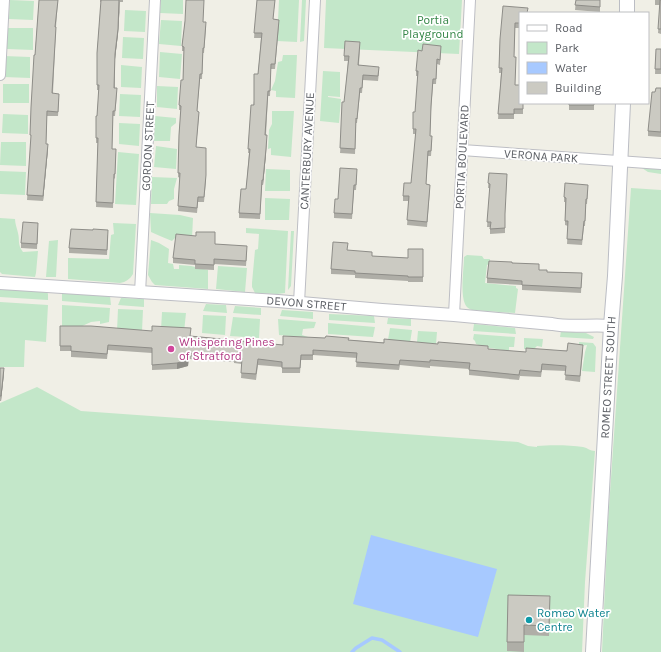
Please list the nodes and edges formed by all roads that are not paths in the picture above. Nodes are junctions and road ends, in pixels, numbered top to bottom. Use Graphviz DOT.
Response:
graph roads {
  1 [pos="4,0"];
  2 [pos="155,0"];
  3 [pos="315,0"];
  4 [pos="470,0"];
  5 [pos="627,0"];
  6 [pos="626,12"];
  7 [pos="0,75"];
  8 [pos="623,104"];
  9 [pos="462,150"];
  10 [pos="621,162"];
  11 [pos="661,164"];
  12 [pos="0,283"];
  13 [pos="140,292"];
  14 [pos="299,303"];
  15 [pos="454,315"];
  16 [pos="611,326"];
  17 [pos="593,652"];
  1 -- 7 [label="street"];
  2 -- 13 [label="street, GORDON STREET"];
  3 -- 14 [label="street, CANTERBURY AVENUE"];
  4 -- 9 [label="street, PORTIA BOULEVARD"];
  5 -- 6 [label="main road"];
  8 -- 10 [label="main road, ROMEO STREET SOUTH"];
  9 -- 10 [label="street, VERONA PARK"];
  9 -- 15 [label="street, PORTIA BOULEVARD"];
  10 -- 11 [label="street, VERONA PARK"];
  10 -- 16 [label="main road, ROMEO STREET SOUTH"];
  12 -- 13 [label="street, DEVON STREET"];
  13 -- 14 [label="street, DEVON STREET"];
  14 -- 15 [label="street, DEVON STREET"];
  15 -- 16 [label="street, DEVON STREET"];
  16 -- 17 [label="main road, ROMEO STREET SOUTH"];
}
